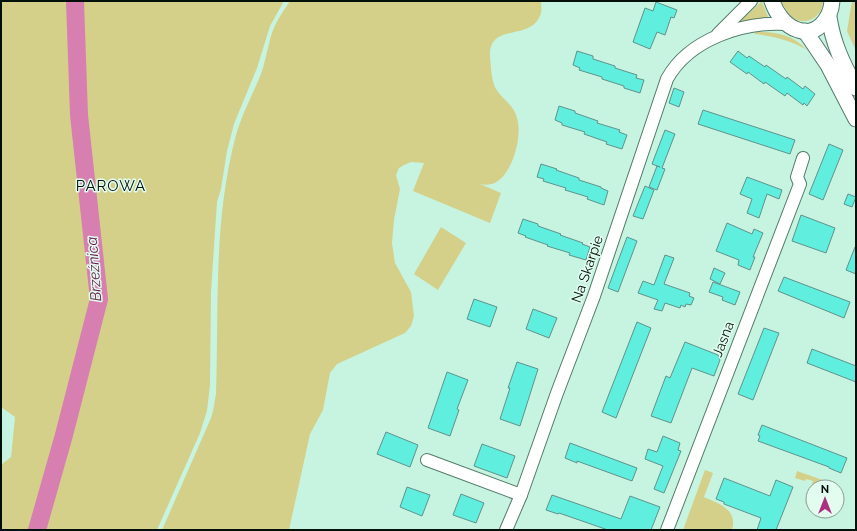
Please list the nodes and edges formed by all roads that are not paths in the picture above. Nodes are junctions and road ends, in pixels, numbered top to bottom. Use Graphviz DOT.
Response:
graph roads {
  1 [pos="751,1"];
  2 [pos="772,1"];
  3 [pos="832,1"];
  4 [pos="829,17"];
  5 [pos="787,24"];
  6 [pos="806,31"];
  7 [pos="716,36"];
  8 [pos="856,88"];
  9 [pos="856,119"];
  10 [pos="803,158"];
  11 [pos="427,460"];
  12 [pos="521,495"];
  13 [pos="506,530"];
  14 [pos="667,530"];
  1 -- 7 [label="street"];
  2 -- 5 [label="main road"];
  3 -- 4 [label="main road"];
  4 -- 6 [label="main road"];
  4 -- 8 [label="main road"];
  5 -- 6 [label="main road"];
  5 -- 7 [label="street"];
  6 -- 9 [label="main road"];
  7 -- 12 [label="street, Na Skarpie"];
  10 -- 14 [label="street, Jasna"];
  11 -- 12 [label="street"];
  12 -- 13 [label="street, Na Skarpie"];
}
